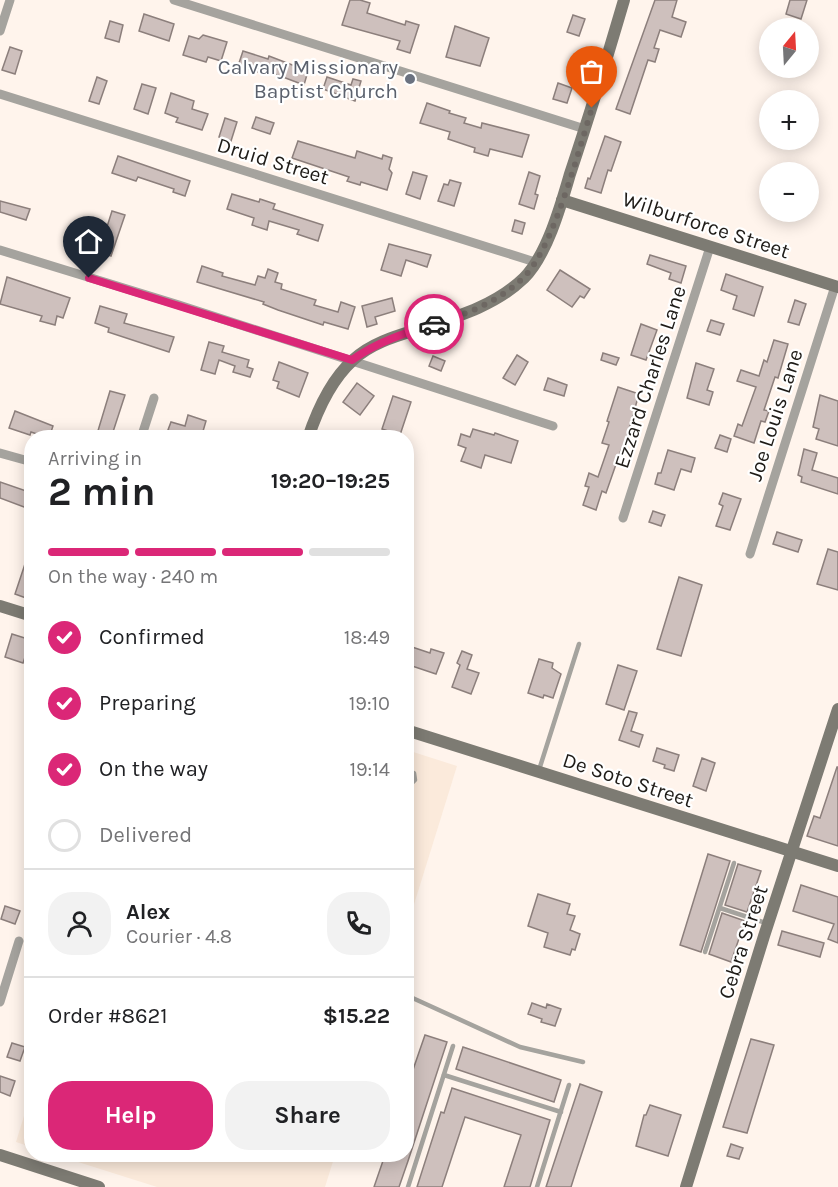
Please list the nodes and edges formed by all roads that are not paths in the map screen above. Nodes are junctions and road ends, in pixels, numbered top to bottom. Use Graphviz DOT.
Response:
graph roads {
  1 [pos="10,0"];
  2 [pos="174,0"];
  3 [pos="624,0"];
  4 [pos="0,31"];
  5 [pos="0,94"];
  6 [pos="585,129"];
  7 [pos="562,200"];
  8 [pos="710,247"];
  9 [pos="0,250"];
  10 [pos="535,262"];
  11 [pos="837,283"];
  12 [pos="352,360"];
  13 [pos="154,398"];
  14 [pos="553,426"];
  15 [pos="144,430"];
  16 [pos="311,430"];
  17 [pos="0,453"];
  18 [pos="24,460"];
  19 [pos="624,518"];
  20 [pos="750,554"];
  21 [pos="0,606"];
  22 [pos="24,614"];
  23 [pos="579,644"];
  24 [pos="838,709"];
  25 [pos="414,733"];
  26 [pos="539,772"];
  27 [pos="793,852"];
  28 [pos="734,863"];
  29 [pos="838,866"];
  30 [pos="720,908"];
  31 [pos="768,923"];
  32 [pos="19,941"];
  33 [pos="705,951"];
  34 [pos="414,999"];
  35 [pos="0,1002"];
  36 [pos="453,1046"];
  37 [pos="583,1062"];
  38 [pos="444,1075"];
  39 [pos="569,1085"];
  40 [pos="561,1112"];
  41 [pos="0,1155"];
  42 [pos="99,1187"];
  43 [pos="408,1187"];
  44 [pos="537,1187"];
  45 [pos="687,1187"];
  1 -- 4 [label="street"];
  2 -- 6 [label="street"];
  3 -- 6 [label="street"];
  5 -- 10 [label="street, Druid Street"];
  6 -- 7 [label="street"];
  7 -- 8 [label="street, Wilburforce Street"];
  7 -- 10 [label="street"];
  8 -- 11 [label="street, Wilburforce Street"];
  8 -- 19 [label="street, Ezzard Charles Lane"];
  9 -- 12 [label="street"];
  10 -- 12 [label="street"];
  11 -- 20 [label="street, Joe Louis Lane"];
  12 -- 14 [label="street"];
  12 -- 16 [label="street"];
  13 -- 15 [label="street"];
  17 -- 18 [label="street"];
  21 -- 22 [label="street"];
  23 -- 26 [label="lane"];
  24 -- 27 [label="street, Cebra Street"];
  25 -- 26 [label="street, De Soto Street"];
  26 -- 27 [label="street, De Soto Street"];
  27 -- 29 [label="street, De Soto Street"];
  27 -- 31 [label="street, Cebra Street"];
  28 -- 30 [label="lane"];
  30 -- 31 [label="lane"];
  30 -- 33 [label="lane"];
  31 -- 45 [label="street, Cebra Street"];
  32 -- 35 [label="street"];
  34 -- 37 [label="lane"];
  36 -- 38 [label="lane"];
  38 -- 40 [label="lane"];
  38 -- 43 [label="lane"];
  39 -- 40 [label="lane"];
  40 -- 44 [label="lane"];
  41 -- 42 [label="street"];
}
